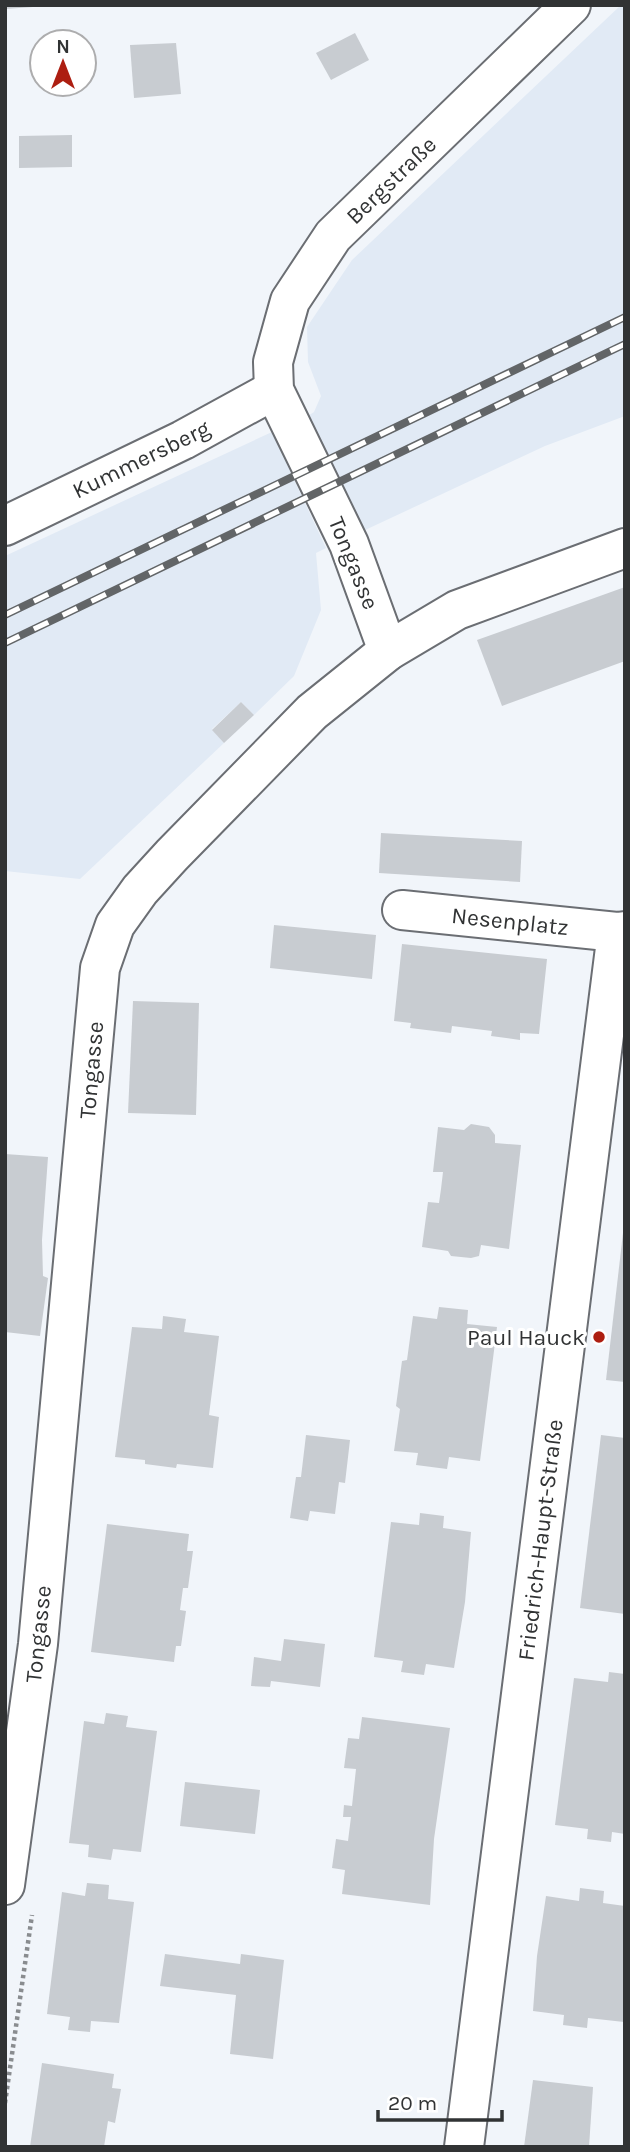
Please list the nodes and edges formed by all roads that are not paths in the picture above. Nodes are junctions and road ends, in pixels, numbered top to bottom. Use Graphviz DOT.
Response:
graph roads {
  1 [pos="571,5"];
  2 [pos="274,390"];
  3 [pos="5,526"];
  4 [pos="625,548"];
  5 [pos="388,650"];
  6 [pos="402,910"];
  7 [pos="621,932"];
  8 [pos="5,1885"];
  9 [pos="464,2147"];
  1 -- 2 [label="street, Bergstraße"];
  2 -- 3 [label="street, Kummersberg"];
  2 -- 5 [label="street, Tongasse"];
  4 -- 5 [label="street"];
  5 -- 8 [label="street, Tongasse"];
  6 -- 7 [label="street, Nesenplatz"];
  7 -- 9 [label="street, Friedrich-Haupt-Straße"];
}
